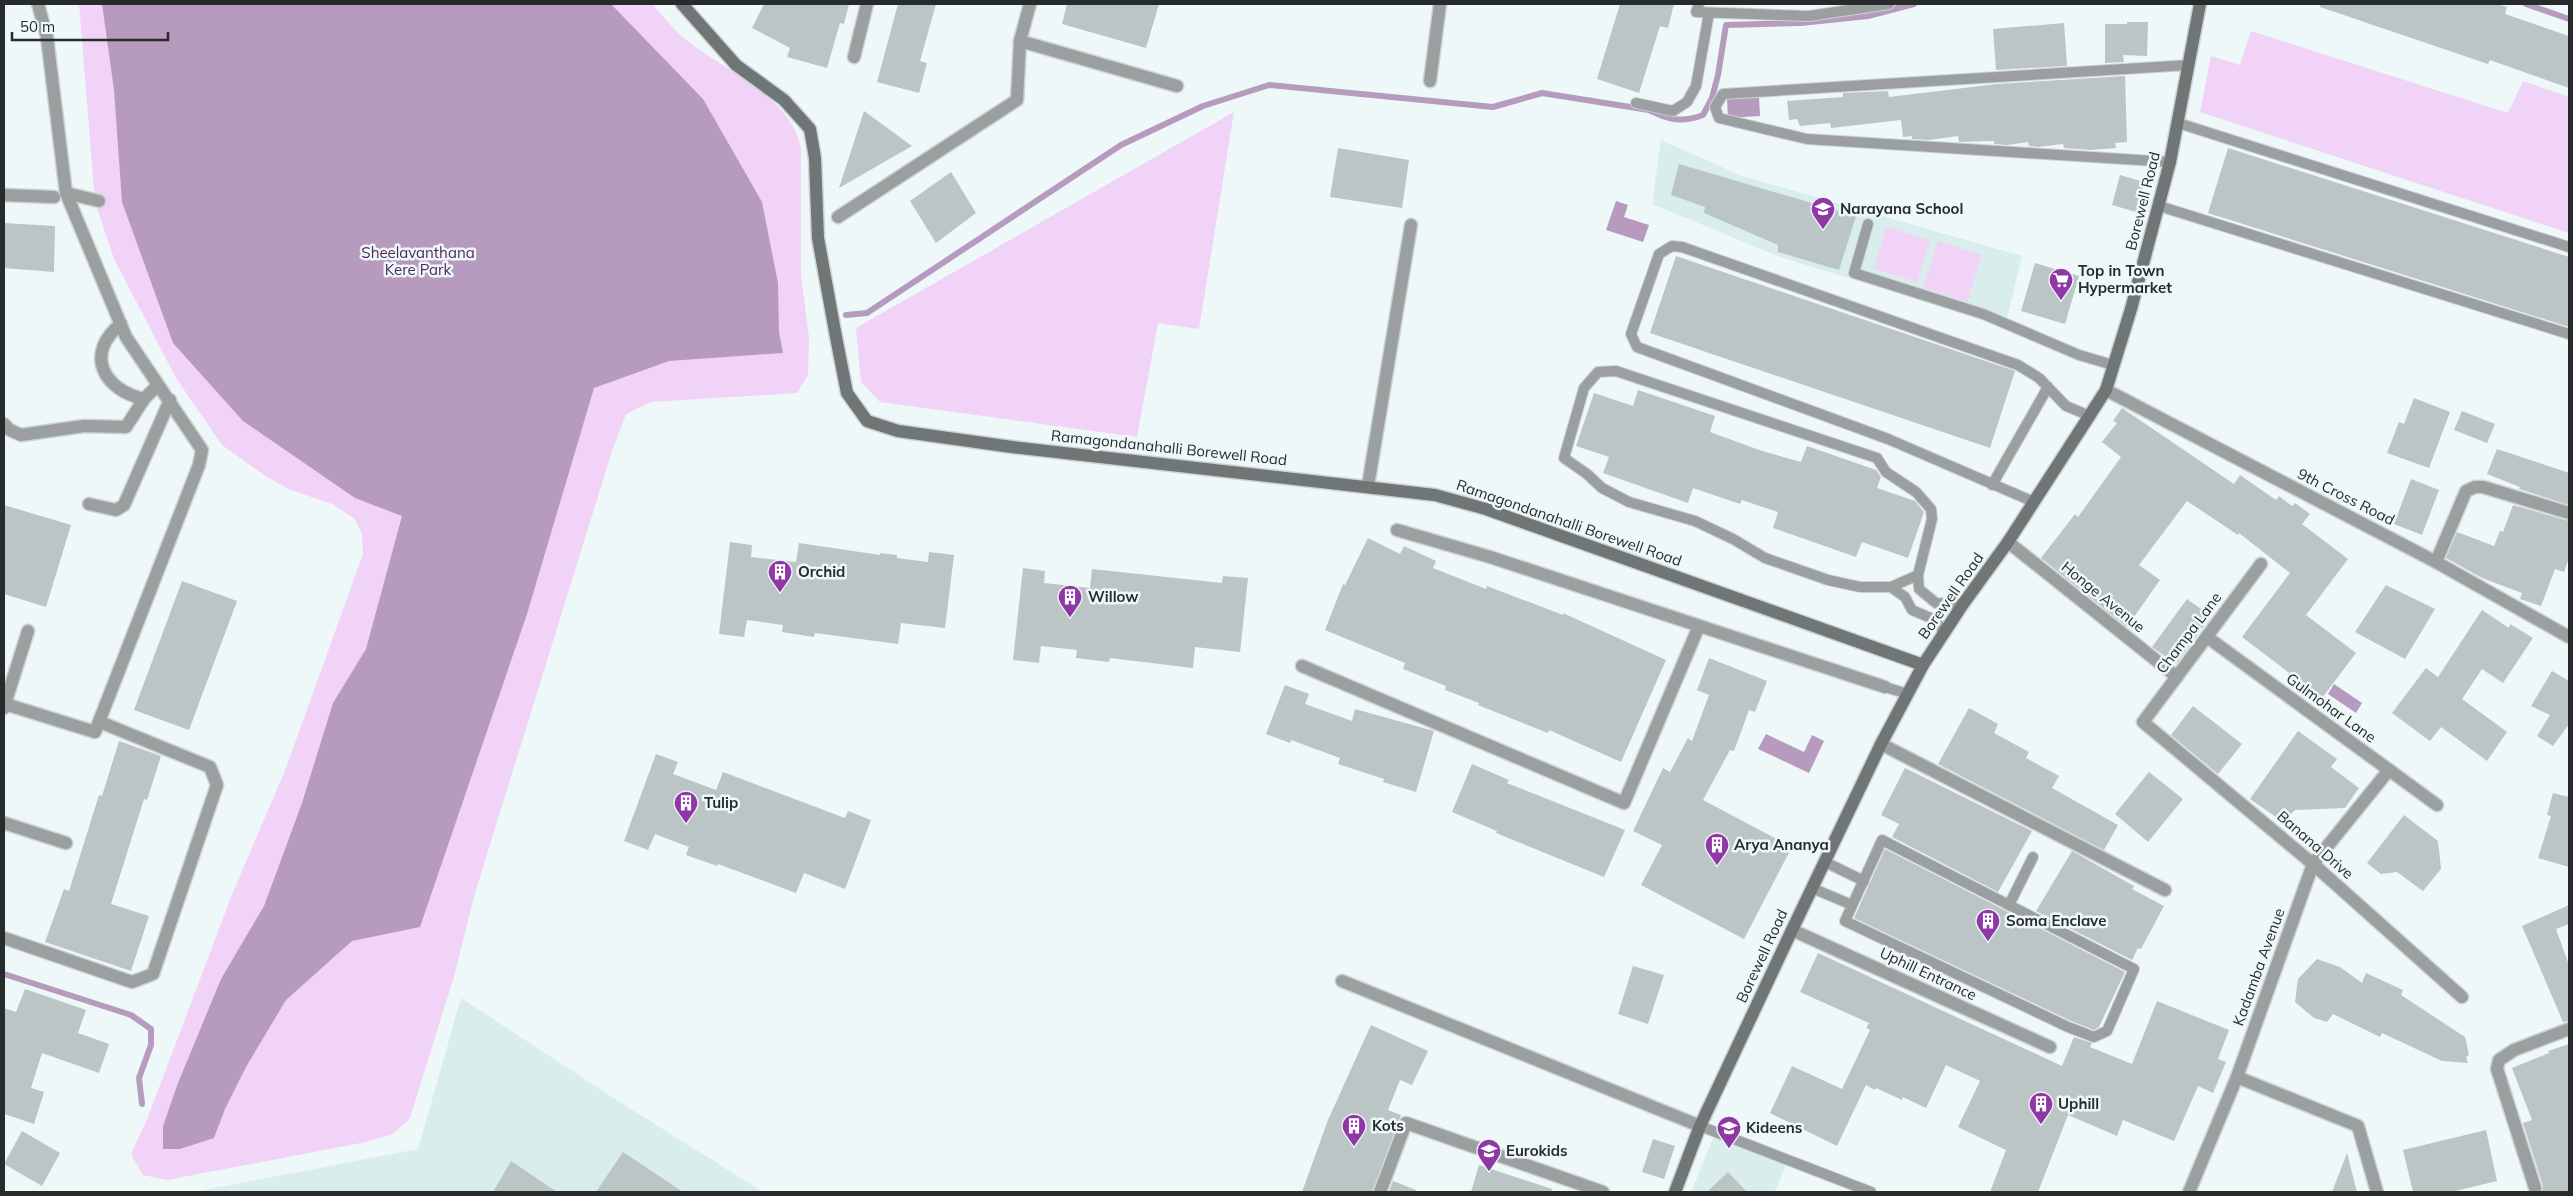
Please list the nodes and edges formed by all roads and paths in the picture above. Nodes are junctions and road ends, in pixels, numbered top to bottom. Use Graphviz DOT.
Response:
graph roads {
  1 [pos="38,4"];
  2 [pos="682,4"];
  3 [pos="867,4"];
  4 [pos="1030,4"];
  5 [pos="1440,4"];
  6 [pos="1699,4"];
  7 [pos="1888,4"];
  8 [pos="2200,4"];
  9 [pos="1709,13"];
  10 [pos="1020,41"];
  11 [pos="854,57"];
  12 [pos="2189,65"];
  13 [pos="1430,81"];
  14 [pos="1177,86"];
  15 [pos="1636,103"];
  16 [pos="2178,123"];
  17 [pos="2170,162"];
  18 [pos="4,195"];
  19 [pos="60,195"];
  20 [pos="99,201"];
  21 [pos="2159,206"];
  22 [pos="838,217"];
  23 [pos="1868,224"];
  24 [pos="1411,225"];
  25 [pos="2569,247"];
  26 [pos="121,324"];
  27 [pos="2569,334"];
  28 [pos="2113,365"];
  29 [pos="158,385"];
  30 [pos="2048,387"];
  31 [pos="2106,390"];
  32 [pos="144,399"];
  33 [pos="170,400"];
  34 [pos="2090,416"];
  35 [pos="4,424"];
  36 [pos="1992,485"];
  37 [pos="1368,486"];
  38 [pos="2034,502"];
  39 [pos="89,504"];
  40 [pos="2569,513"];
  41 [pos="1397,530"];
  42 [pos="2008,542"];
  43 [pos="2436,562"];
  44 [pos="2261,564"];
  45 [pos="1918,575"];
  46 [pos="1891,587"];
  47 [pos="1962,604"];
  48 [pos="1699,626"];
  49 [pos="28,630"];
  50 [pos="1944,632"];
  51 [pos="2207,637"];
  52 [pos="2569,637"];
  53 [pos="1923,665"];
  54 [pos="1302,666"];
  55 [pos="2177,677"];
  56 [pos="1885,686"];
  57 [pos="1908,694"];
  58 [pos="4,706"];
  59 [pos="100,722"];
  60 [pos="2143,722"];
  61 [pos="1881,744"];
  62 [pos="2390,770"];
  63 [pos="2437,805"];
  64 [pos="4,823"];
  65 [pos="66,843"];
  66 [pos="2034,857"];
  67 [pos="1825,862"];
  68 [pos="2313,864"];
  69 [pos="1864,881"];
  70 [pos="1812,888"];
  71 [pos="2166,890"];
  72 [pos="1852,905"];
  73 [pos="2009,905"];
  74 [pos="1792,930"];
  75 [pos="4,938"];
  76 [pos="1342,981"];
  77 [pos="2462,997"];
  78 [pos="2569,1029"];
  79 [pos="2050,1047"];
  80 [pos="2237,1077"];
  81 [pos="1700,1126"];
  82 [pos="2535,1188"];
  83 [pos="1380,1192"];
  84 [pos="1603,1192"];
  85 [pos="1675,1192"];
  86 [pos="1871,1192"];
  87 [pos="2189,1192"];
  88 [pos="2377,1192"];
  1 -- 19 [label="street"];
  2 -- 37 [label="street, Ramagondanahalli Borewell Road"];
  3 -- 11 [label="street"];
  4 -- 10 [label="street"];
  5 -- 13 [label="street"];
  6 -- 9 [label="lane"];
  7 -- 9 [label="lane"];
  8 -- 12 [label="street, Borewell Road"];
  9 -- 15 [label="lane"];
  10 -- 14 [label="street"];
  10 -- 22 [label="street"];
  12 -- 16 [label="street, Borewell Road"];
  12 -- 17 [label="lane"];
  16 -- 17 [label="street, Borewell Road"];
  16 -- 25 [label="lane"];
  17 -- 21 [label="street, Borewell Road"];
  18 -- 19 [label="street"];
  19 -- 20 [label="street"];
  19 -- 26 [label="street"];
  21 -- 27 [label="lane"];
  21 -- 28 [label="street, Borewell Road"];
  23 -- 28 [label="lane"];
  24 -- 37 [label="street"];
  26 -- 29 [label="street"];
  26 -- 32 [label="street"];
  28 -- 31 [label="street, Borewell Road"];
  29 -- 32 [label="street"];
  29 -- 33 [label="street"];
  30 -- 34 [label="lane"];
  30 -- 36 [label="lane"];
  30 -- 36 [label="lane"];
  31 -- 34 [label="street, Borewell Road"];
  31 -- 43 [label="street, 9th Cross Road"];
  32 -- 35 [label="street"];
  33 -- 39 [label="street"];
  33 -- 59 [label="street"];
  34 -- 38 [label="street, Borewell Road"];
  36 -- 38 [label="lane"];
  37 -- 53 [label="street, Ramagondanahalli Borewell Road"];
  38 -- 42 [label="street, Borewell Road"];
  40 -- 43 [label="street"];
  41 -- 48 [label="street"];
  42 -- 47 [label="street, Borewell Road"];
  42 -- 55 [label="street, Honge Avenue"];
  43 -- 52 [label="street, 9th Cross Road"];
  44 -- 51 [label="street, Champa Lane"];
  45 -- 46 [label="lane"];
  45 -- 46 [label="lane"];
  45 -- 47 [label="lane"];
  46 -- 50 [label="lane"];
  47 -- 50 [label="street, Borewell Road"];
  48 -- 54 [label="street"];
  48 -- 56 [label="street"];
  49 -- 58 [label="street"];
  50 -- 53 [label="street, Borewell Road"];
  51 -- 55 [label="street, Champa Lane"];
  51 -- 62 [label="street, Gulmohar Lane"];
  53 -- 57 [label="street, Borewell Road"];
  55 -- 60 [label="street, Champa Lane"];
  56 -- 57 [label="lane"];
  57 -- 61 [label="street, Borewell Road"];
  58 -- 59 [label="street"];
  59 -- 75 [label="street"];
  60 -- 68 [label="street, Banana Drive"];
  61 -- 67 [label="street, Borewell Road"];
  61 -- 71 [label="street"];
  62 -- 63 [label="street, Gulmohar Lane"];
  62 -- 68 [label="street, Kadamba Avenue"];
  64 -- 65 [label="street"];
  66 -- 73 [label="lane"];
  67 -- 69 [label="lane"];
  67 -- 70 [label="street, Borewell Road"];
  68 -- 77 [label="street, Banana Drive"];
  68 -- 80 [label="street, Kadamba Avenue"];
  69 -- 72 [label="lane"];
  69 -- 73 [label="lane"];
  70 -- 72 [label="lane"];
  70 -- 74 [label="street, Borewell Road"];
  72 -- 73 [label="lane"];
  74 -- 79 [label="street, Uphill Entrance"];
  74 -- 81 [label="street, Borewell Road"];
  76 -- 81 [label="street"];
  78 -- 82 [label="street"];
  80 -- 87 [label="street, Kadamba Avenue"];
  80 -- 88 [label="street"];
  81 -- 85 [label="street, Borewell Road"];
  81 -- 86 [label="lane"];
  83 -- 84 [label="street"];
}
